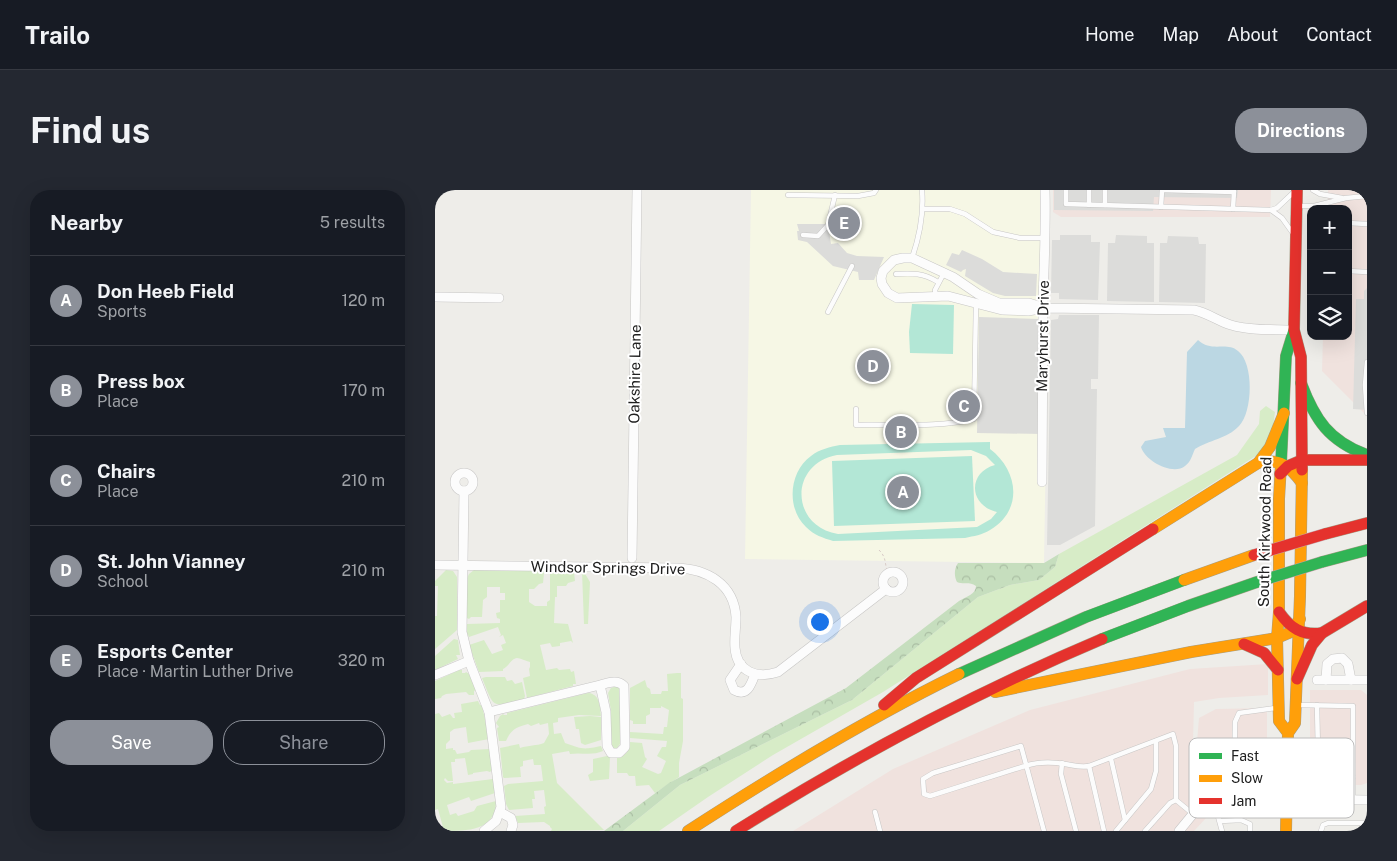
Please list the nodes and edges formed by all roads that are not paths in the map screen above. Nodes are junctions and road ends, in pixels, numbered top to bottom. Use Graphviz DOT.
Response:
graph roads {
  1 [pos="637,190"];
  2 [pos="876,190"];
  3 [pos="922,190"];
  4 [pos="1045,190"];
  5 [pos="1066,190"];
  6 [pos="1089,190"];
  7 [pos="1105,190"];
  8 [pos="1163,190"];
  9 [pos="1296,190"];
  10 [pos="1313,190"];
  11 [pos="1234,191"];
  12 [pos="788,195"];
  13 [pos="835,195"];
  14 [pos="1367,196"];
  15 [pos="1346,198"];
  16 [pos="1089,205"];
  17 [pos="1105,206"];
  18 [pos="1297,206"];
  19 [pos="1161,207"];
  20 [pos="923,209"];
  21 [pos="1233,209"];
  22 [pos="1271,210"];
  23 [pos="1352,223"];
  24 [pos="1367,224"];
  25 [pos="803,235"];
  26 [pos="1046,238"];
  27 [pos="1296,238"];
  28 [pos="912,258"];
  29 [pos="853,266"];
  30 [pos="1352,271"];
  31 [pos="1367,272"];
  32 [pos="944,273"];
  33 [pos="897,274"];
  34 [pos="938,282"];
  35 [pos="935,296"];
  36 [pos="435,297"];
  37 [pos="499,298"];
  38 [pos="977,303"];
  39 [pos="1045,308"];
  40 [pos="829,312"];
  41 [pos="1295,330"];
  42 [pos="1367,362"];
  43 [pos="1301,384"];
  44 [pos="856,409"];
  45 [pos="1284,413"];
  46 [pos="1367,413"];
  47 [pos="1367,455"];
  48 [pos="1302,460"];
  49 [pos="1367,460"];
  50 [pos="1258,463"];
  51 [pos="1283,467"];
  52 [pos="1042,482"];
  53 [pos="1302,483"];
  54 [pos="464,491"];
  55 [pos="1367,523"];
  56 [pos="1367,550"];
  57 [pos="632,558"];
  58 [pos="435,565"];
  59 [pos="463,565"];
  60 [pos="886,589"];
  61 [pos="1367,606"];
  62 [pos="1279,612"];
  63 [pos="1298,627"];
  64 [pos="1322,633"];
  65 [pos="1277,638"];
  66 [pos="1240,643"];
  67 [pos="469,661"];
  68 [pos="741,664"];
  69 [pos="1278,670"];
  70 [pos="755,674"];
  71 [pos="435,676"];
  72 [pos="1297,679"];
  73 [pos="1351,680"];
  74 [pos="1367,680"];
  75 [pos="600,685"];
  76 [pos="974,696"];
  77 [pos="1295,705"];
  78 [pos="1317,705"];
  79 [pos="1279,708"];
  80 [pos="489,712"];
  81 [pos="857,727"];
  82 [pos="1288,733"];
  83 [pos="1235,738"];
  84 [pos="1288,738"];
  85 [pos="1318,738"];
  86 [pos="1353,738"];
  87 [pos="1156,741"];
  88 [pos="1111,759"];
  89 [pos="1062,763"];
  90 [pos="1025,766"];
  91 [pos="1089,766"];
  92 [pos="1176,800"];
  93 [pos="1354,800"];
  94 [pos="1367,800"];
  95 [pos="1189,811"];
  96 [pos="500,812"];
  97 [pos="875,812"];
  98 [pos="1190,818"];
  99 [pos="1219,818"];
  100 [pos="1286,818"];
  101 [pos="1125,820"];
  102 [pos="1220,821"];
  103 [pos="1367,824"];
  104 [pos="488,830"];
  105 [pos="511,831"];
  106 [pos="688,831"];
  107 [pos="736,831"];
  108 [pos="881,831"];
  109 [pos="1044,831"];
  110 [pos="1075,831"];
  111 [pos="1105,831"];
  112 [pos="1116,831"];
  113 [pos="1145,831"];
  114 [pos="1179,831"];
  115 [pos="1223,831"];
  116 [pos="1250,831"];
  117 [pos="1286,831"];
  118 [pos="1321,831"];
  1 -- 57 [label="street, Oakshire Lane"];
  2 -- 13 [label="lane"];
  3 -- 20 [label="lane"];
  4 -- 26 [label="street, Maryhurst Drive"];
  5 -- 16 [label="lane"];
  6 -- 16 [label="lane"];
  7 -- 17 [label="lane"];
  8 -- 11 [label="lane"];
  8 -- 19 [label="lane"];
  9 -- 18 [label="main road, South Kirkwood Road"];
  9 -- 22 [label="lane"];
  10 -- 15 [label="lane"];
  11 -- 21 [label="lane"];
  12 -- 13 [label="lane"];
  13 -- 25 [label="lane"];
  14 -- 15 [label="lane"];
  15 -- 18 [label="lane"];
  16 -- 17 [label="lane"];
  17 -- 19 [label="lane"];
  18 -- 27 [label="main road, South Kirkwood Road"];
  19 -- 21 [label="lane"];
  20 -- 26 [label="lane"];
  20 -- 28 [label="lane"];
  21 -- 22 [label="lane"];
  22 -- 27 [label="lane"];
  23 -- 24 [label="lane"];
  26 -- 39 [label="street, Maryhurst Drive"];
  27 -- 41 [label="main road, South Kirkwood Road"];
  28 -- 32 [label="street"];
  28 -- 35 [label="street"];
  29 -- 40 [label="lane"];
  30 -- 31 [label="lane"];
  32 -- 34 [label="lane"];
  32 -- 39 [label="street"];
  33 -- 34 [label="lane"];
  34 -- 35 [label="lane"];
  35 -- 38 [label="street"];
  36 -- 37 [label="street"];
  38 -- 39 [label="street"];
  38 -- 44 [label="lane"];
  39 -- 41 [label="street"];
  39 -- 52 [label="street, Maryhurst Drive"];
  41 -- 43 [label="main road, South Kirkwood Road"];
  41 -- 45 [label="main road, South Kirkwood Road"];
  42 -- 46 [label="lane"];
  43 -- 47 [label="main road"];
  43 -- 48 [label="main road, South Kirkwood Road"];
  45 -- 50 [label="main road"];
  45 -- 51 [label="main road, South Kirkwood Road"];
  48 -- 49 [label="main road"];
  48 -- 51 [label="main road"];
  48 -- 53 [label="main road, South Kirkwood Road"];
  50 -- 51 [label="main road"];
  50 -- 81 [label="main road"];
  51 -- 53 [label="main road"];
  51 -- 62 [label="main road, South Kirkwood Road"];
  53 -- 63 [label="main road, South Kirkwood Road"];
  54 -- 59 [label="street"];
  55 -- 81 [label="main road, bridge"];
  56 -- 76 [label="main road, bridge"];
  58 -- 59 [label="street, Windsor Springs Drive"];
  59 -- 67 [label="street"];
  59 -- 68 [label="street, Windsor Springs Drive"];
  60 -- 60 [label="street"];
  60 -- 70 [label="street"];
  61 -- 64 [label="main road"];
  62 -- 63 [label="main road"];
  62 -- 65 [label="main road, South Kirkwood Road"];
  63 -- 64 [label="main road"];
  63 -- 65 [label="main road"];
  63 -- 72 [label="main road, South Kirkwood Road"];
  64 -- 72 [label="main road"];
  65 -- 66 [label="main road"];
  65 -- 69 [label="main road, South Kirkwood Road"];
  66 -- 69 [label="main road"];
  66 -- 76 [label="main road"];
  67 -- 71 [label="street"];
  67 -- 80 [label="street"];
  68 -- 70 [label="street"];
  68 -- 70 [label="street"];
  69 -- 79 [label="main road, South Kirkwood Road"];
  72 -- 77 [label="main road, South Kirkwood Road"];
  73 -- 73 [label="street"];
  73 -- 74 [label="street"];
  75 -- 75 [label="street"];
  75 -- 80 [label="street"];
  76 -- 107 [label="main road"];
  77 -- 78 [label="lane"];
  77 -- 82 [label="main road, South Kirkwood Road"];
  78 -- 85 [label="lane"];
  78 -- 86 [label="lane"];
  79 -- 82 [label="main road, South Kirkwood Road"];
  79 -- 83 [label="lane"];
  80 -- 96 [label="street"];
  81 -- 106 [label="main road"];
  82 -- 84 [label="main road, South Kirkwood Road"];
  87 -- 88 [label="lane"];
  87 -- 92 [label="lane"];
  87 -- 101 [label="lane"];
  88 -- 91 [label="lane"];
  88 -- 101 [label="lane"];
  89 -- 90 [label="lane"];
  89 -- 91 [label="lane"];
  89 -- 110 [label="lane"];
  90 -- 90 [label="lane"];
  90 -- 109 [label="lane"];
  91 -- 111 [label="lane"];
  92 -- 95 [label="lane"];
  92 -- 113 [label="lane"];
  93 -- 94 [label="street"];
  96 -- 104 [label="street"];
  96 -- 105 [label="street"];
  97 -- 108 [label="lane"];
  98 -- 114 [label="street"];
  99 -- 102 [label="lane"];
  100 -- 117 [label="main road, South Kirkwood Road"];
  101 -- 112 [label="lane"];
  102 -- 115 [label="lane"];
  102 -- 116 [label="lane"];
  103 -- 118 [label="lane"];
}
